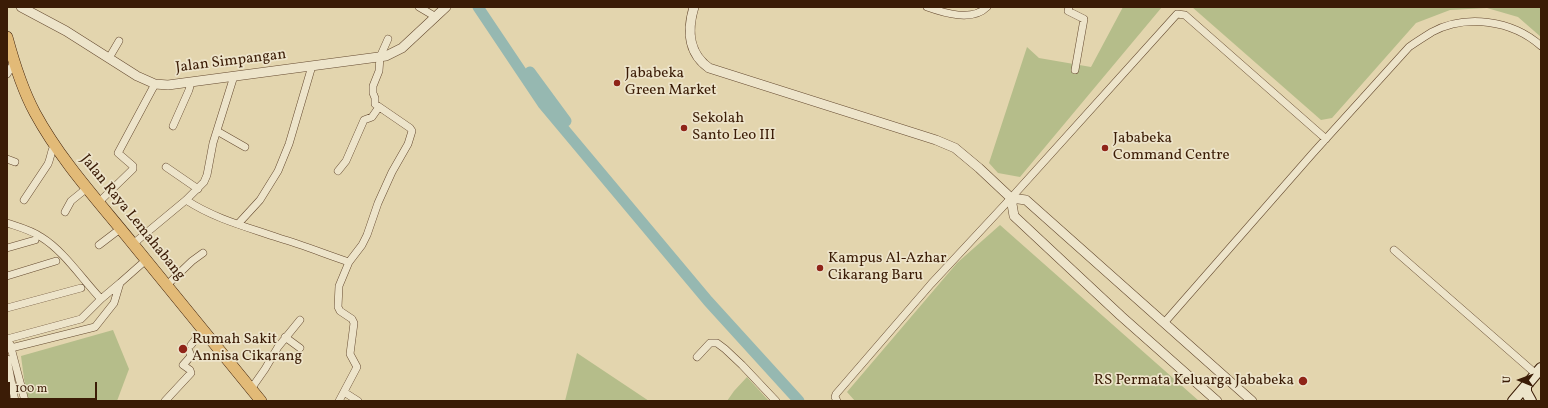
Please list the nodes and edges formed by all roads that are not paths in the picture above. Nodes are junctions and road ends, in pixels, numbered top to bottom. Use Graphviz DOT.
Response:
graph roads {
  1 [pos="21,7"];
  2 [pos="419,7"];
  3 [pos="446,7"];
  4 [pos="694,7"];
  5 [pos="927,7"];
  6 [pos="987,7"];
  7 [pos="1069,7"];
  8 [pos="436,17"];
  9 [pos="7,37"];
  10 [pos="388,39"];
  11 [pos="119,41"];
  12 [pos="1541,46"];
  13 [pos="380,57"];
  14 [pos="109,58"];
  15 [pos="14,63"];
  16 [pos="312,66"];
  17 [pos="1075,70"];
  18 [pos="7,74"];
  19 [pos="234,76"];
  20 [pos="191,82"];
  21 [pos="155,84"];
  22 [pos="379,108"];
  23 [pos="173,126"];
  24 [pos="217,131"];
  25 [pos="1326,139"];
  26 [pos="55,144"];
  27 [pos="245,147"];
  28 [pos="7,159"];
  29 [pos="15,162"];
  30 [pos="166,167"];
  31 [pos="338,171"];
  32 [pos="87,188"];
  33 [pos="198,189"];
  34 [pos="1011,198"];
  35 [pos="24,200"];
  36 [pos="186,200"];
  37 [pos="99,202"];
  38 [pos="65,212"];
  39 [pos="7,223"];
  40 [pos="238,224"];
  41 [pos="120,229"];
  42 [pos="34,240"];
  43 [pos="133,244"];
  44 [pos="99,245"];
  45 [pos="7,248"];
  46 [pos="1394,250"];
  47 [pos="203,253"];
  48 [pos="146,260"];
  49 [pos="56,261"];
  50 [pos="348,262"];
  51 [pos="7,276"];
  52 [pos="120,283"];
  53 [pos="166,285"];
  54 [pos="81,288"];
  55 [pos="101,299"];
  56 [pos="7,308"];
  57 [pos="300,320"];
  58 [pos="1164,322"];
  59 [pos="204,330"];
  60 [pos="286,337"];
  61 [pos="8,338"];
  62 [pos="9,348"];
  63 [pos="300,348"];
  64 [pos="698,357"];
  65 [pos="7,360"];
  66 [pos="1538,371"];
  67 [pos="1526,386"];
  68 [pos="251,389"];
  69 [pos="344,392"];
  70 [pos="15,401"];
  71 [pos="25,401"];
  72 [pos="166,401"];
  73 [pos="261,401"];
  74 [pos="339,401"];
  75 [pos="358,401"];
  76 [pos="776,401"];
  77 [pos="837,401"];
  78 [pos="1217,401"];
  79 [pos="1252,401"];
  80 [pos="1513,401"];
  81 [pos="1531,401"];
  1 -- 14 [label="street, Jalan Simpangan"];
  2 -- 8 [label="street"];
  3 -- 8 [label="street, Jalan Simpangan"];
  4 -- 34 [label="street"];
  5 -- 6 [label="street"];
  7 -- 17 [label="street"];
  8 -- 13 [label="street, Jalan Simpangan"];
  9 -- 15 [label="main road, Jalan Raya Lemahabang"];
  10 -- 13 [label="street"];
  11 -- 14 [label="street"];
  12 -- 25 [label="street"];
  13 -- 16 [label="street, Jalan Simpangan"];
  13 -- 22 [label="street"];
  14 -- 21 [label="street, Jalan Simpangan"];
  15 -- 18 [label="street"];
  15 -- 26 [label="main road, Jalan Raya Lemahabang"];
  16 -- 19 [label="street, Jalan Simpangan"];
  16 -- 40 [label="street"];
  19 -- 20 [label="street, Jalan Simpangan"];
  19 -- 24 [label="street"];
  20 -- 21 [label="street, Jalan Simpangan"];
  20 -- 23 [label="street"];
  21 -- 37 [label="street"];
  22 -- 31 [label="street"];
  22 -- 50 [label="street"];
  24 -- 27 [label="street"];
  24 -- 33 [label="street"];
  25 -- 34 [label="street"];
  25 -- 58 [label="street"];
  26 -- 32 [label="main road, Jalan Raya Lemahabang"];
  26 -- 35 [label="street"];
  28 -- 29 [label="street"];
  30 -- 33 [label="street"];
  32 -- 37 [label="main road, Jalan Raya Lemahabang"];
  32 -- 38 [label="street"];
  33 -- 36 [label="street"];
  34 -- 58 [label="street"];
  34 -- 77 [label="street"];
  34 -- 78 [label="street"];
  36 -- 40 [label="street"];
  36 -- 43 [label="street"];
  37 -- 41 [label="main road, Jalan Raya Lemahabang"];
  39 -- 55 [label="street"];
  40 -- 50 [label="street"];
  41 -- 43 [label="main road, Jalan Raya Lemahabang"];
  41 -- 44 [label="street"];
  42 -- 45 [label="street"];
  43 -- 48 [label="main road, Jalan Raya Lemahabang"];
  46 -- 66 [label="street"];
  47 -- 53 [label="street"];
  48 -- 52 [label="street"];
  48 -- 53 [label="main road, Jalan Raya Lemahabang"];
  49 -- 51 [label="street"];
  50 -- 69 [label="street"];
  52 -- 55 [label="street"];
  52 -- 62 [label="street"];
  53 -- 59 [label="main road, Jalan Raya Lemahabang"];
  54 -- 56 [label="street"];
  55 -- 61 [label="street"];
  57 -- 60 [label="street"];
  58 -- 79 [label="street"];
  59 -- 68 [label="main road, Jalan Raya Lemahabang"];
  59 -- 72 [label="street"];
  60 -- 63 [label="street"];
  60 -- 68 [label="street"];
  61 -- 62 [label="street"];
  62 -- 71 [label="street"];
  64 -- 76 [label="street"];
  65 -- 70 [label="street"];
  66 -- 67 [label="main road"];
  67 -- 80 [label="main road"];
  67 -- 81 [label="main road"];
  68 -- 73 [label="main road, Jalan Raya Lemahabang"];
  69 -- 74 [label="street"];
  69 -- 75 [label="street"];
}
